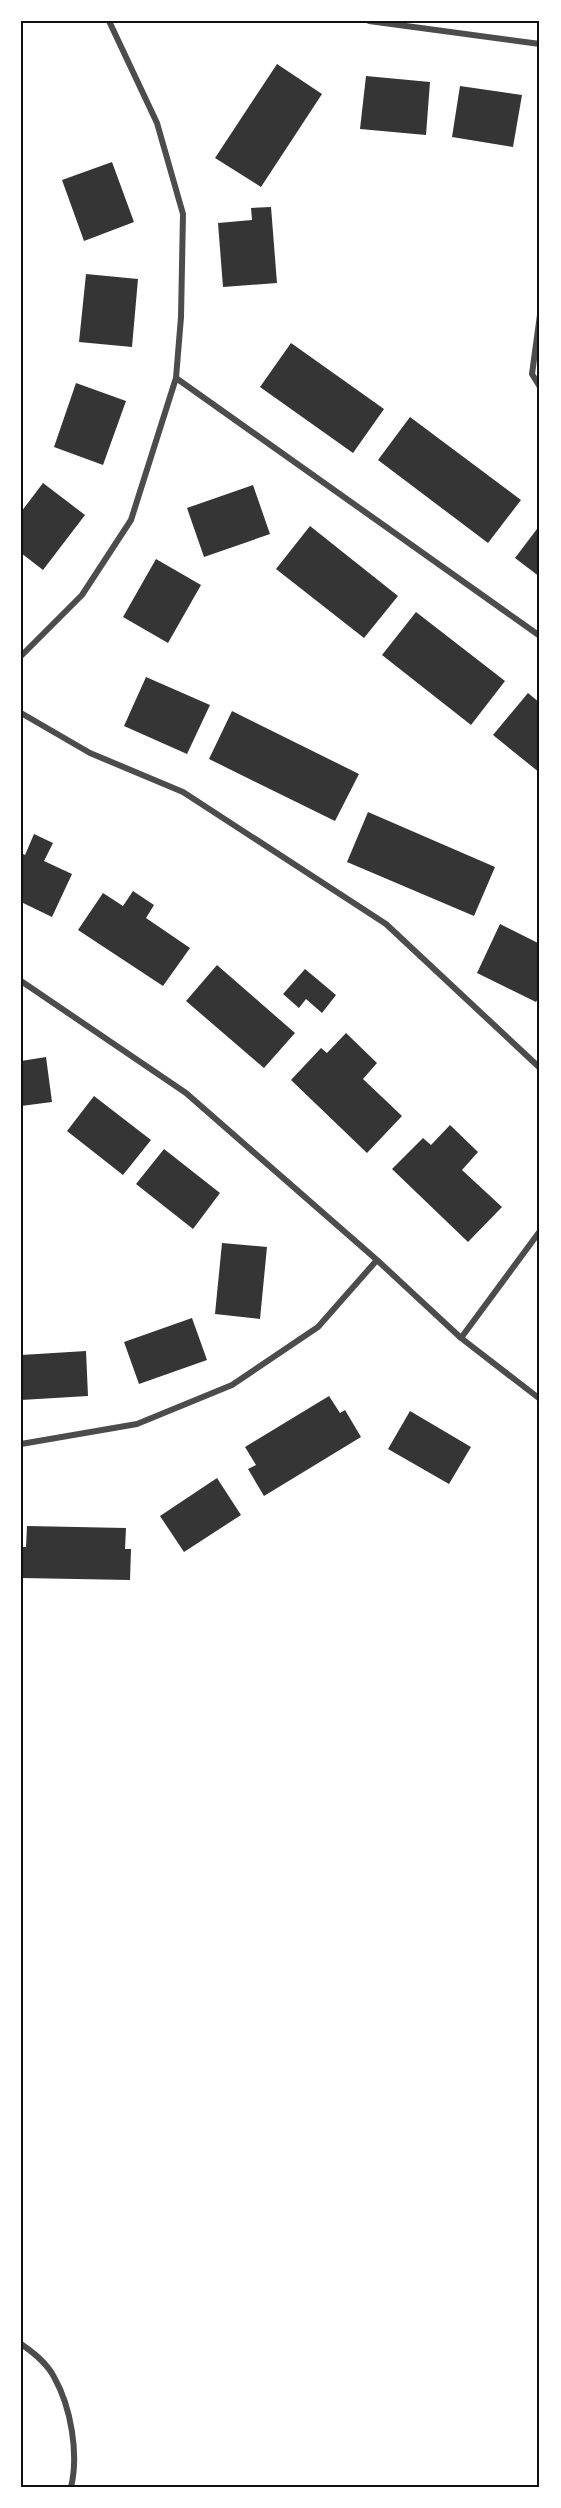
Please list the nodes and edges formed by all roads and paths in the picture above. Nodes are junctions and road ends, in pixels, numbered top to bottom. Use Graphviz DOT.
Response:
graph roads {
  1 [pos="109,21"];
  2 [pos="369,21"];
  3 [pos="540,44"];
  4 [pos="540,315"];
  5 [pos="176,378"];
  6 [pos="540,387"];
  7 [pos="540,636"];
  8 [pos="21,656"];
  9 [pos="21,713"];
  10 [pos="21,981"];
  11 [pos="540,1068"];
  12 [pos="540,1231"];
  13 [pos="377,1260"];
  14 [pos="461,1338"];
  15 [pos="540,1399"];
  16 [pos="21,1444"];
  17 [pos="21,2344"];
  18 [pos="71,2487"];
  1 -- 5 [label="street"];
  2 -- 3 [label="street"];
  4 -- 6 [label="street"];
  5 -- 7 [label="street"];
  5 -- 8 [label="street"];
  9 -- 11 [label="street"];
  10 -- 13 [label="street"];
  12 -- 14 [label="street"];
  13 -- 14 [label="street"];
  13 -- 16 [label="street"];
  14 -- 15 [label="street"];
  17 -- 18 [label="street"];
}
